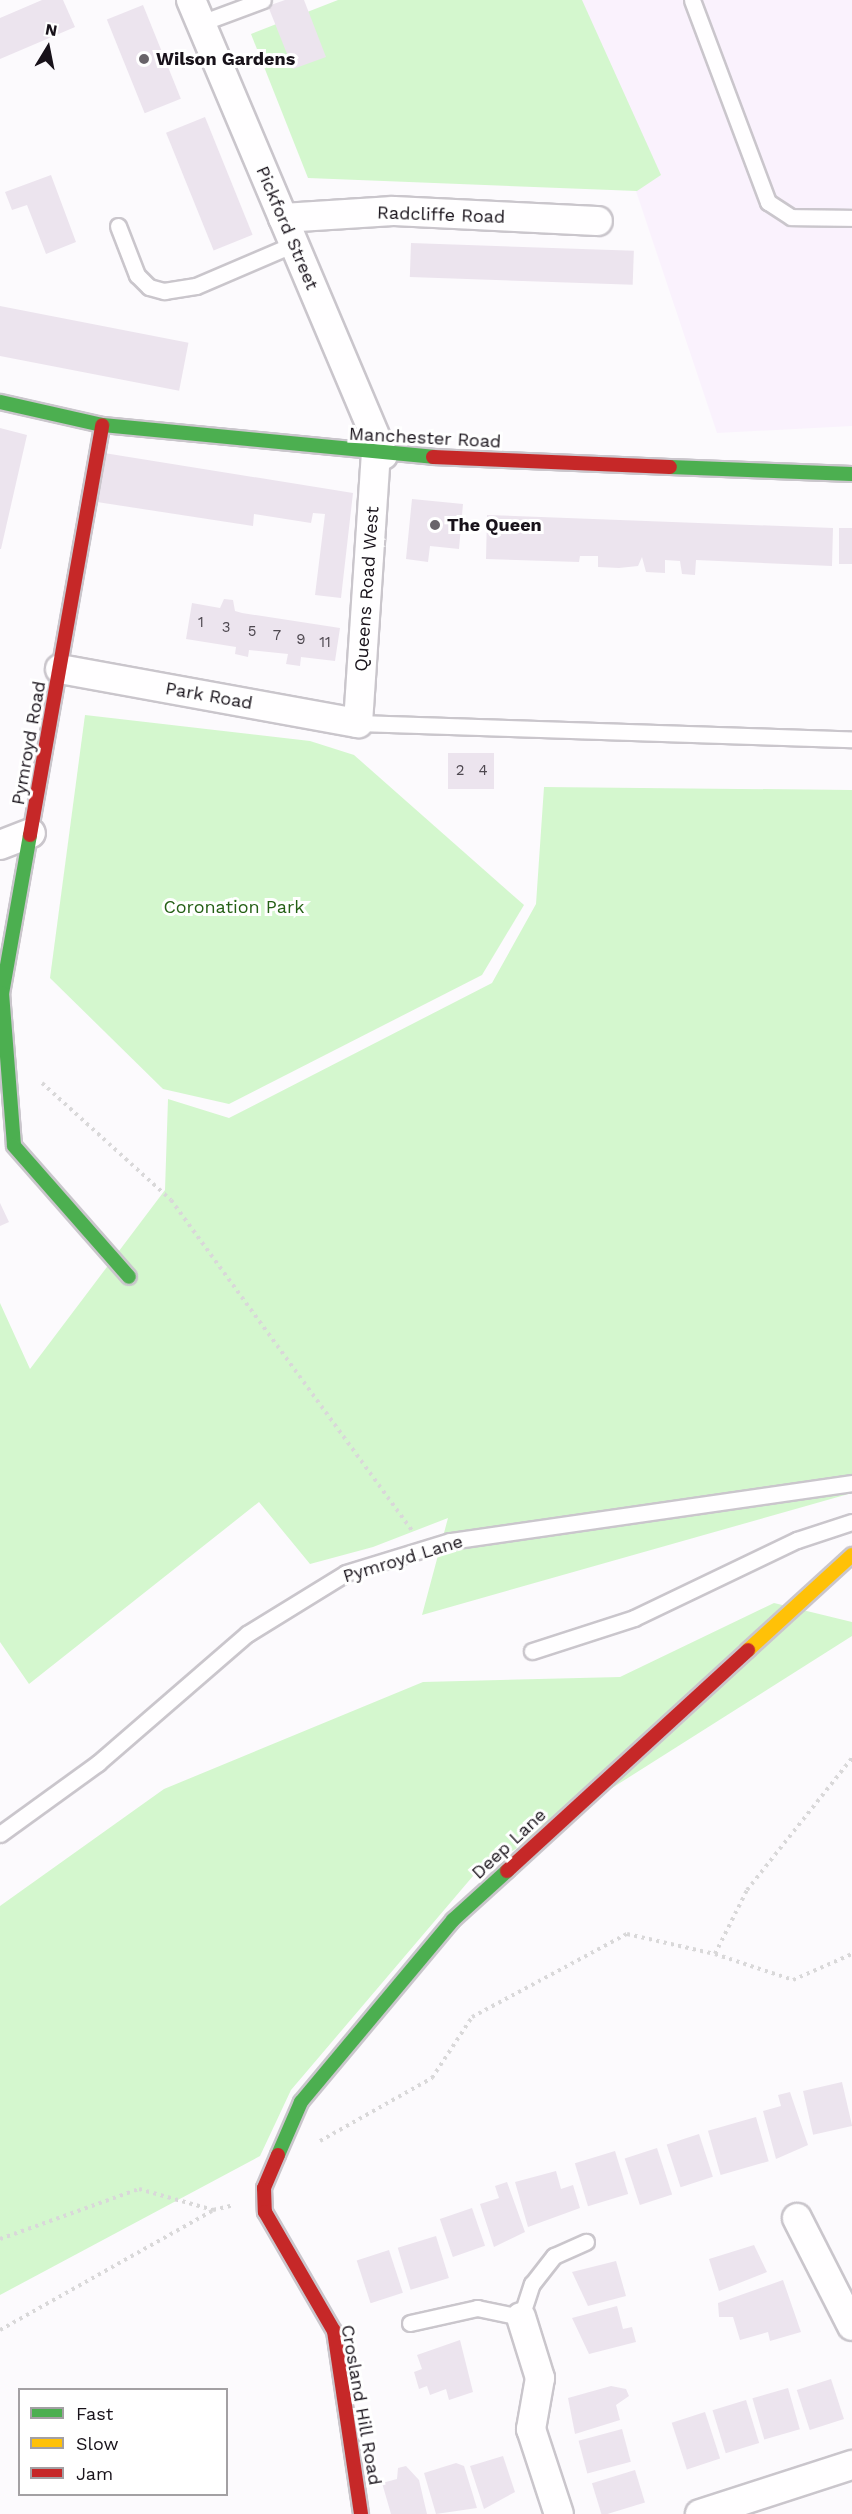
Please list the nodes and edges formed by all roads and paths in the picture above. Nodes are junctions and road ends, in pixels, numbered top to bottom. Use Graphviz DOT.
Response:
graph roads {
  1 [pos="264,0"];
  2 [pos="692,0"];
  3 [pos="196,12"];
  4 [pos="852,218"];
  5 [pos="598,221"];
  6 [pos="118,226"];
  7 [pos="288,231"];
  8 [pos="0,402"];
  9 [pos="102,425"];
  10 [pos="379,455"];
  11 [pos="852,474"];
  12 [pos="60,669"];
  13 [pos="358,723"];
  14 [pos="852,739"];
  15 [pos="30,833"];
  16 [pos="0,845"];
  17 [pos="7,1051"];
  18 [pos="7,1148"];
  19 [pos="129,1277"];
  20 [pos="852,1483"];
  21 [pos="852,1522"];
  22 [pos="425,1548"];
  23 [pos="852,1555"];
  24 [pos="532,1650"];
  25 [pos="852,1758"];
  26 [pos="0,1834"];
  27 [pos="715,1954"];
  28 [pos="852,1954"];
  29 [pos="311,2146"];
  30 [pos="264,2197"];
  31 [pos="213,2210"];
  32 [pos="265,2212"];
  33 [pos="798,2218"];
  34 [pos="0,2239"];
  35 [pos="586,2242"];
  36 [pos="521,2317"];
  37 [pos="410,2323"];
  38 [pos="852,2326"];
  39 [pos="0,2330"];
  40 [pos="852,2465"];
  41 [pos="719,2511"];
  42 [pos="361,2514"];
  43 [pos="559,2514"];
  1 -- 3 [label="lane"];
  2 -- 4 [label="lane"];
  3 -- 7 [label="street, Pickford Street"];
  5 -- 7 [label="street, Radcliffe Road"];
  6 -- 7 [label="lane"];
  7 -- 10 [label="street, Pickford Street"];
  8 -- 9 [label="street, Manchester Road"];
  9 -- 10 [label="street, Manchester Road"];
  9 -- 12 [label="street, Pymroyd Road"];
  10 -- 11 [label="street, Manchester Road"];
  10 -- 13 [label="street, Queens Road West"];
  12 -- 13 [label="street, Park Road"];
  12 -- 15 [label="street, Pymroyd Road"];
  13 -- 14 [label="lane"];
  15 -- 16 [label="street"];
  15 -- 17 [label="street, Pymroyd Road"];
  17 -- 18 [label="street, Pymroyd Road"];
  17 -- 22 [label="path"];
  18 -- 19 [label="street, Pymroyd Road"];
  20 -- 22 [label="lane, Pymroyd Lane"];
  21 -- 24 [label="lane"];
  22 -- 26 [label="lane, Pymroyd Lane"];
  23 -- 30 [label="street, Deep Lane"];
  25 -- 27 [label="path"];
  27 -- 28 [label="path"];
  27 -- 29 [label="path"];
  30 -- 31 [label="path"];
  30 -- 32 [label="street, Deep Lane"];
  31 -- 34 [label="path"];
  31 -- 39 [label="path"];
  32 -- 42 [label="street, Crosland Hill Road"];
  33 -- 38 [label="street"];
  35 -- 36 [label="lane"];
  36 -- 37 [label="lane"];
  36 -- 43 [label="street"];
  40 -- 41 [label="street"];
}
